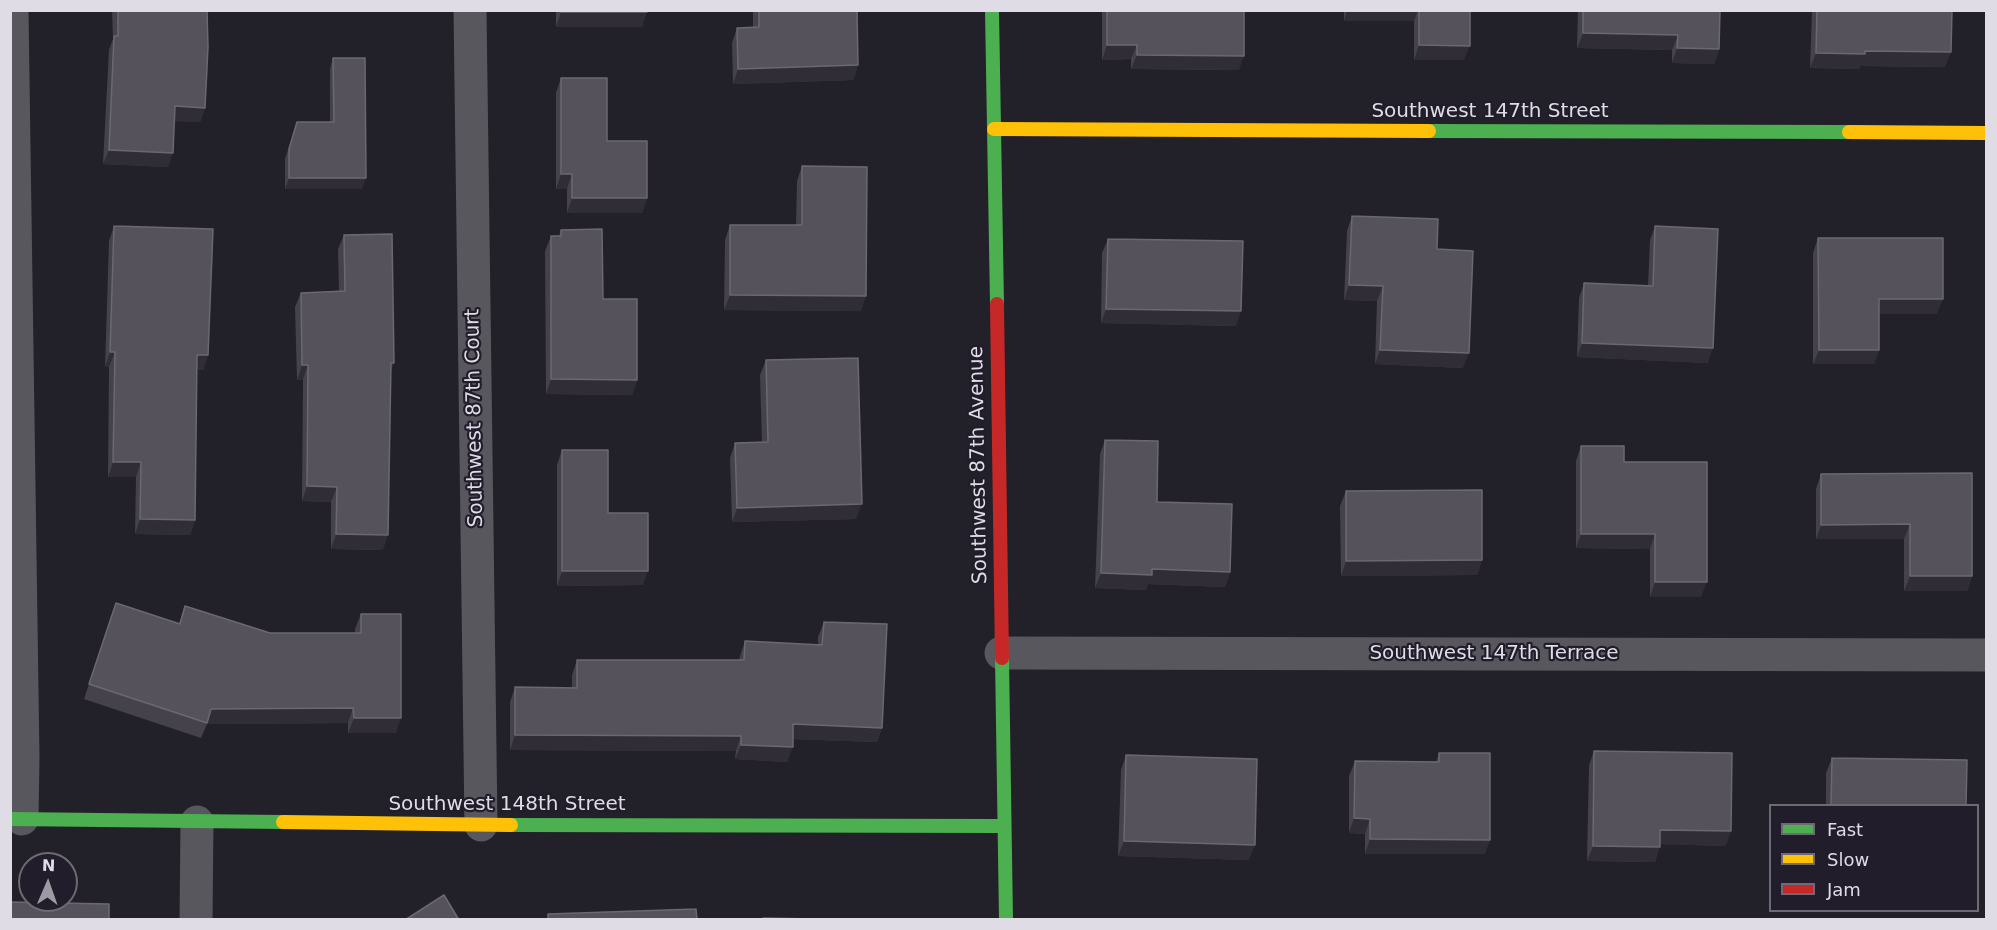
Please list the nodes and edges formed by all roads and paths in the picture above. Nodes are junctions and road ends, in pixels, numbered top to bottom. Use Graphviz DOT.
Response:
graph roads {
  1 [pos="12,10"];
  2 [pos="470,10"];
  3 [pos="992,10"];
  4 [pos="994,129"];
  5 [pos="1986,133"];
  6 [pos="1001,653"];
  7 [pos="1986,655"];
  8 [pos="16,819"];
  9 [pos="197,822"];
  10 [pos="481,825"];
  11 [pos="1004,826"];
  12 [pos="196,920"];
  13 [pos="1006,920"];
  1 -- 8 [label="street"];
  2 -- 10 [label="street, Southwest 87th Court"];
  3 -- 4 [label="street, Southwest 87th Avenue"];
  4 -- 5 [label="street, Southwest 147th Street"];
  4 -- 6 [label="street, Southwest 87th Avenue"];
  6 -- 7 [label="street, Southwest 147th Terrace"];
  6 -- 11 [label="street, Southwest 87th Avenue"];
  8 -- 9 [label="street, Southwest 148th Street"];
  9 -- 10 [label="street, Southwest 148th Street"];
  9 -- 12 [label="street"];
  10 -- 11 [label="street, Southwest 148th Street"];
  11 -- 13 [label="street, Southwest 87th Avenue"];
}
